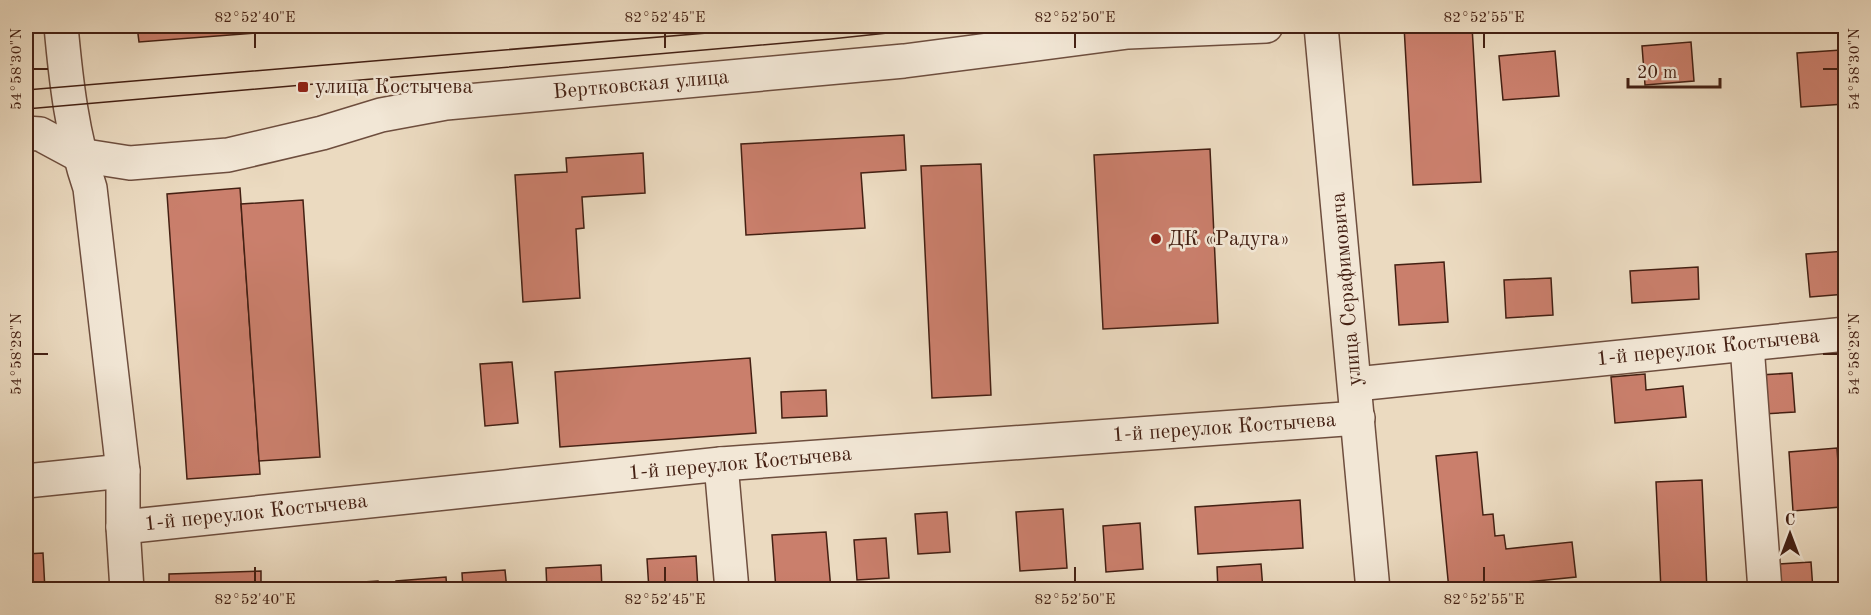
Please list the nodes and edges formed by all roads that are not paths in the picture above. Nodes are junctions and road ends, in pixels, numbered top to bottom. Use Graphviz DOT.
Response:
graph roads {
  1 [pos="61,26"];
  2 [pos="1266,26"];
  3 [pos="1321,26"];
  4 [pos="26,132"];
  5 [pos="79,154"];
  6 [pos="1845,334"];
  7 [pos="1747,345"];
  8 [pos="1356,384"];
  9 [pos="1358,418"];
  10 [pos="721,464"];
  11 [pos="123,471"];
  12 [pos="26,481"];
  13 [pos="123,527"];
  14 [pos="127,590"];
  15 [pos="732,590"];
  16 [pos="1373,590"];
  17 [pos="1765,590"];
  1 -- 5 [label="street"];
  2 -- 5 [label="street, Вертковская улица"];
  3 -- 8 [label="street, улица Серафимовича"];
  4 -- 5 [label="street, Вертковская улица"];
  5 -- 11 [label="street"];
  6 -- 7 [label="street, 1-й переулок Костычева"];
  7 -- 8 [label="street, 1-й переулок Костычева"];
  7 -- 17 [label="street"];
  8 -- 9 [label="street, улица Серафимовича"];
  9 -- 10 [label="street, 1-й переулок Костычева"];
  9 -- 16 [label="street, улица Серафимовича"];
  10 -- 13 [label="street, 1-й переулок Костычева"];
  10 -- 15 [label="street"];
  11 -- 12 [label="street"];
  11 -- 13 [label="street"];
  13 -- 14 [label="street"];
}
